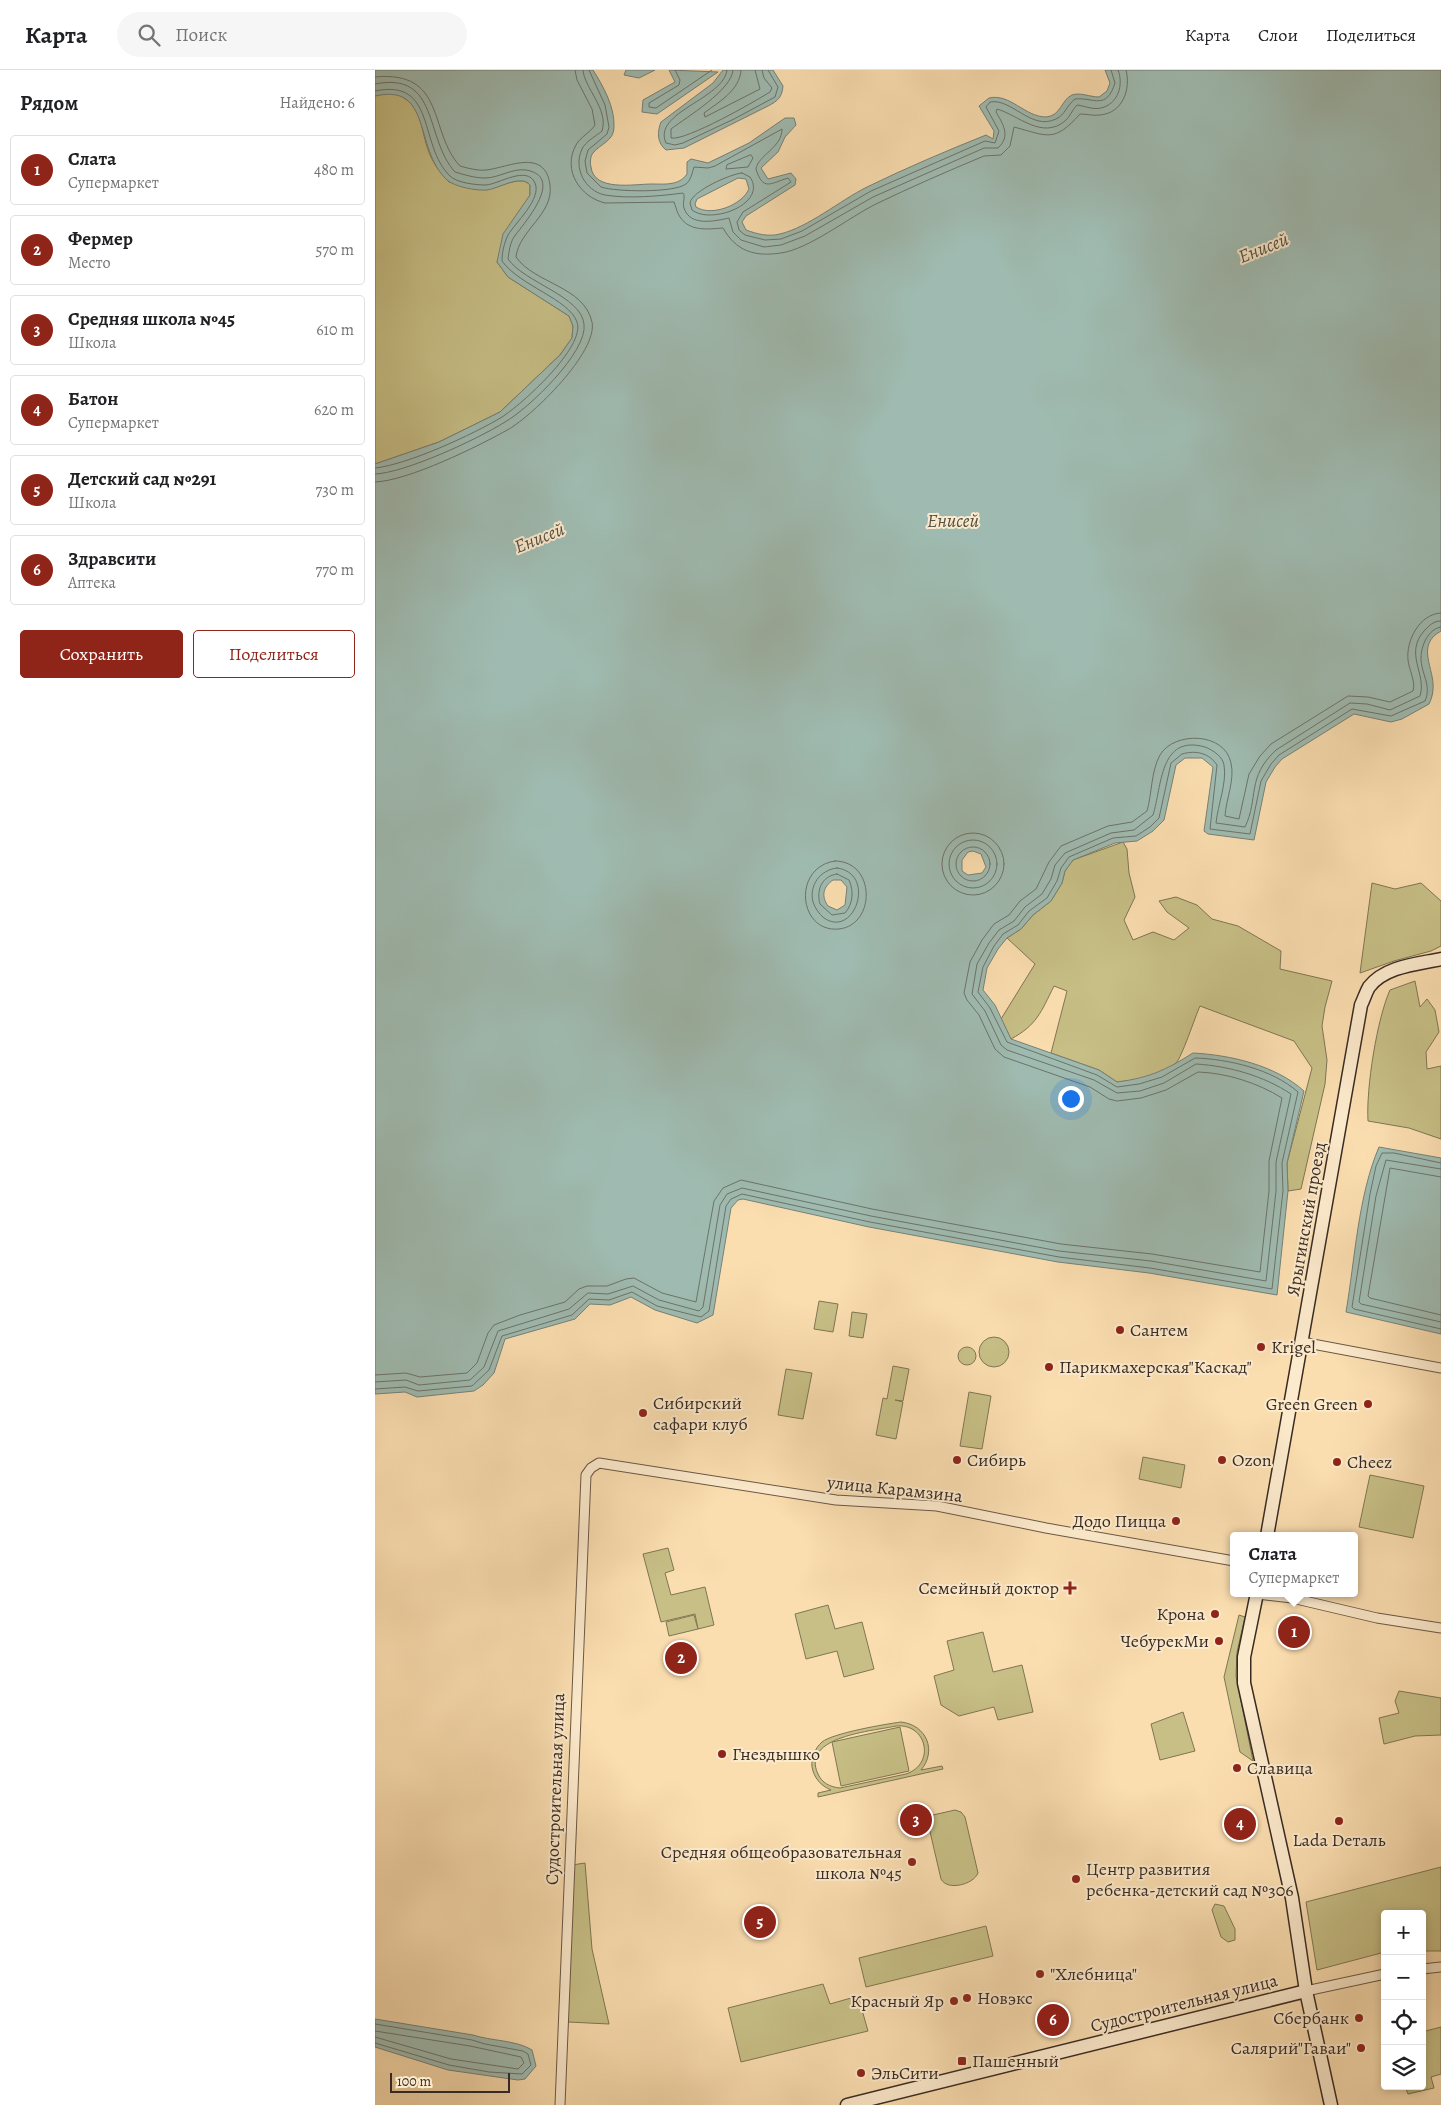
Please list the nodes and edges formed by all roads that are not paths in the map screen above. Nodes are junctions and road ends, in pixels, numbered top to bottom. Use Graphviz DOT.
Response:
graph roads {
  1 [pos="1441,959"];
  2 [pos="1302,1342"];
  3 [pos="1441,1368"];
  4 [pos="586,1475"];
  5 [pos="1268,1532"];
  6 [pos="1230,1560"];
  7 [pos="1256,1597"];
  8 [pos="1300,1597"];
  9 [pos="1441,1628"];
  10 [pos="1441,1968"];
  11 [pos="1426,1969"];
  12 [pos="1381,1975"];
  13 [pos="1306,1992"];
  14 [pos="560,2105"];
  15 [pos="847,2105"];
  16 [pos="1331,2105"];
  1 -- 2 [label="main road, Ярыгинский проезд"];
  2 -- 3 [label="street"];
  2 -- 5 [label="main road, Ярыгинский проезд"];
  4 -- 6 [label="street, улица Карамзина"];
  4 -- 14 [label="street, Судостроительная улица"];
  7 -- 13 [label="main road"];
  8 -- 9 [label="street"];
  10 -- 11 [label="street"];
  12 -- 13 [label="street, Судостроительная улица"];
  13 -- 15 [label="main road, Судостроительная улица"];
  13 -- 16 [label="main road"];
}
